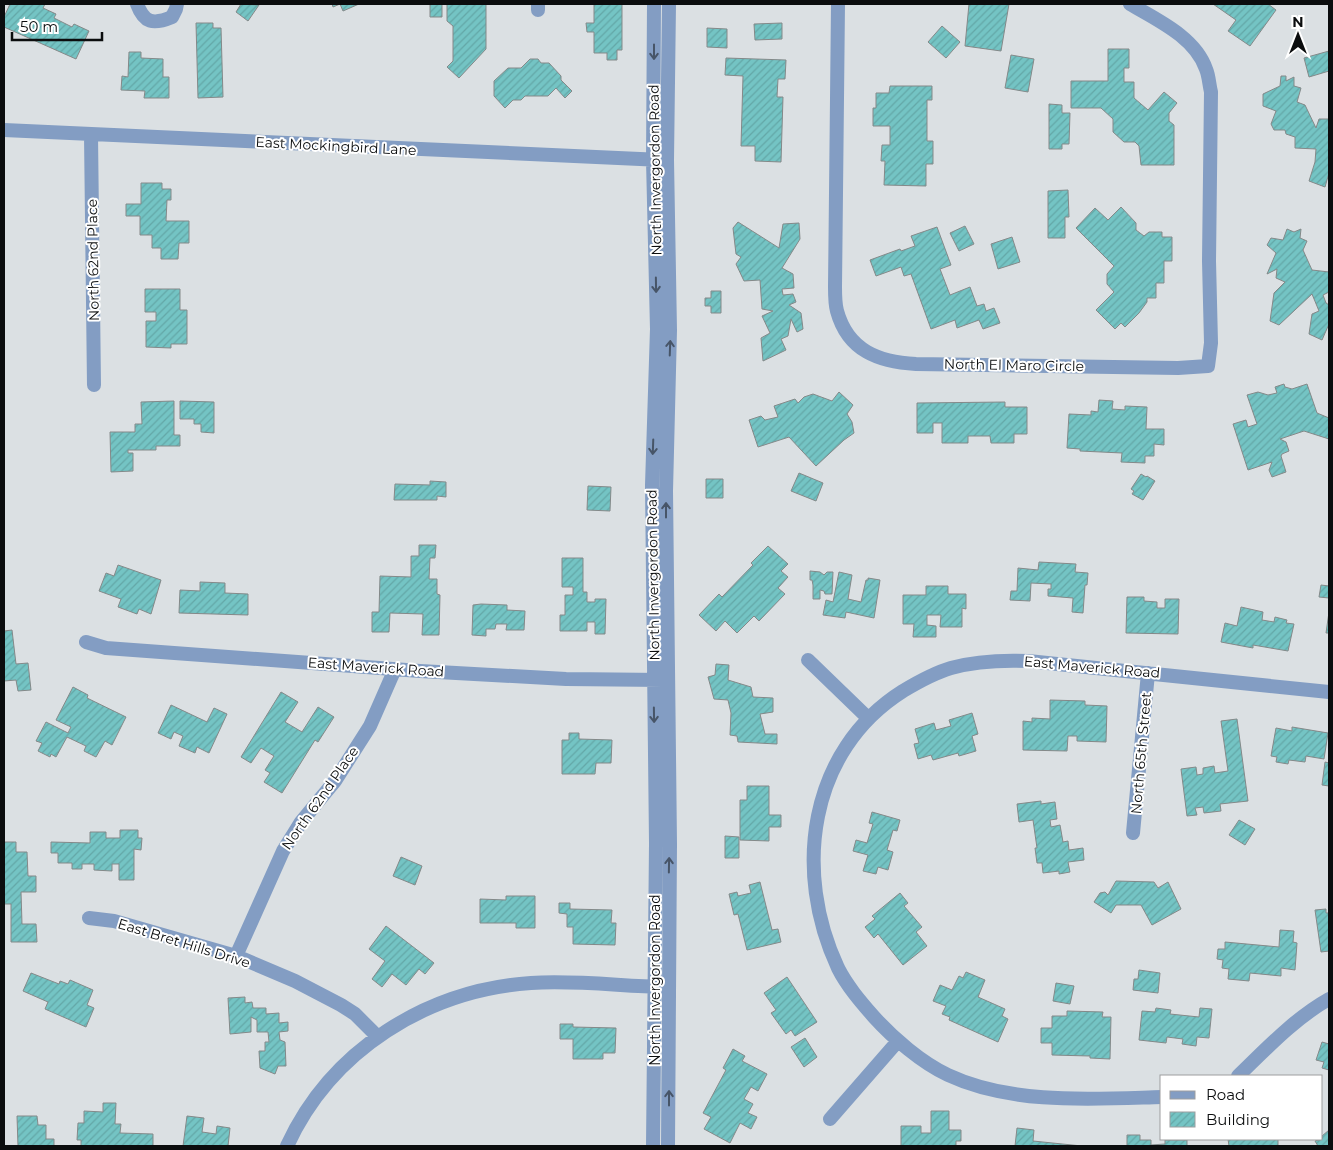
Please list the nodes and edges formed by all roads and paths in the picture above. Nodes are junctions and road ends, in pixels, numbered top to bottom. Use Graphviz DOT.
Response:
graph roads {
  1 [pos="137,4"];
  2 [pos="176,4"];
  3 [pos="654,4"];
  4 [pos="669,4"];
  5 [pos="838,4"];
  6 [pos="1130,4"];
  7 [pos="4,130"];
  8 [pos="91,135"];
  9 [pos="660,160"];
  10 [pos="94,385"];
  11 [pos="86,642"];
  12 [pos="808,660"];
  13 [pos="395,669"];
  14 [pos="1148,673"];
  15 [pos="661,680"];
  16 [pos="1329,692"];
  17 [pos="868,718"];
  18 [pos="1134,833"];
  19 [pos="89,918"];
  20 [pos="236,956"];
  21 [pos="662,987"];
  22 [pos="1329,999"];
  23 [pos="378,1037"];
  24 [pos="898,1041"];
  25 [pos="1239,1075"];
  26 [pos="1160,1097"];
  27 [pos="830,1119"];
  28 [pos="287,1146"];
  29 [pos="654,1146"];
  30 [pos="668,1146"];
  1 -- 2 [label="street"];
  3 -- 9 [label="street, North Invergordon Road, one-way"];
  4 -- 9 [label="street, North Invergordon Road"];
  5 -- 6 [label="street, North El Maro Circle"];
  7 -- 8 [label="street, East Mockingbird Lane"];
  8 -- 9 [label="street, East Mockingbird Lane"];
  8 -- 10 [label="street, North 62nd Place"];
  9 -- 15 [label="street, North Invergordon Road"];
  11 -- 13 [label="street, East Maverick Road"];
  12 -- 17 [label="street"];
  13 -- 15 [label="street, East Maverick Road"];
  13 -- 20 [label="street, North 62nd Place"];
  14 -- 16 [label="street, East Maverick Road"];
  14 -- 17 [label="street, East Maverick Road"];
  14 -- 18 [label="street, North 65th Street"];
  15 -- 21 [label="street, North Invergordon Road"];
  17 -- 24 [label="street, East Maverick Road"];
  19 -- 20 [label="street, East Bret Hills Drive"];
  20 -- 23 [label="street, East Bret Hills Drive"];
  21 -- 23 [label="street"];
  21 -- 29 [label="street, North Invergordon Road"];
  30 -- 21 [label="street, North Invergordon Road, one-way"];
  22 -- 25 [label="street"];
  23 -- 28 [label="street"];
  24 -- 26 [label="street, East Maverick Road"];
  24 -- 27 [label="street"];
}
